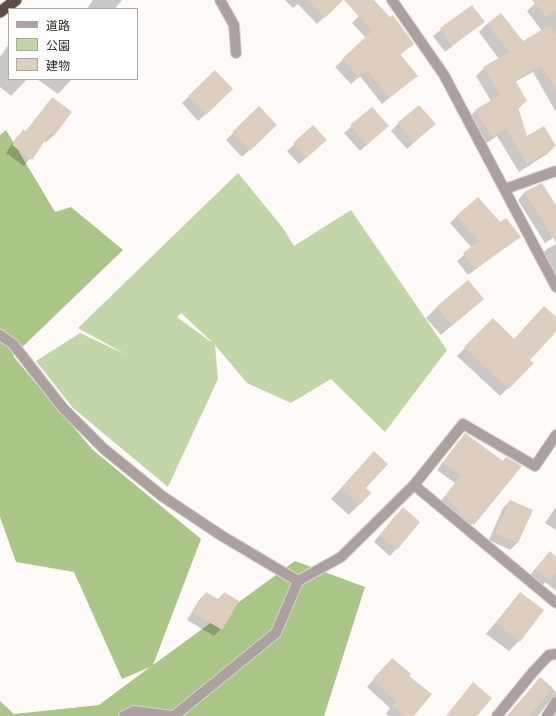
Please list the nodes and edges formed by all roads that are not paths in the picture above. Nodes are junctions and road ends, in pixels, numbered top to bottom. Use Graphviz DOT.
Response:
graph roads {
  1 [pos="16,0"];
  2 [pos="220,0"];
  3 [pos="392,0"];
  4 [pos="0,12"];
  5 [pos="236,53"];
  6 [pos="556,171"];
  7 [pos="505,189"];
  8 [pos="556,287"];
  9 [pos="0,335"];
  10 [pos="556,435"];
  11 [pos="414,485"];
  12 [pos="298,581"];
  13 [pos="556,603"];
  14 [pos="556,654"];
  15 [pos="556,702"];
  16 [pos="124,716"];
  17 [pos="171,716"];
  18 [pos="174,716"];
  19 [pos="497,716"];
  20 [pos="547,716"];
  1 -- 4 [label="highway"];
  2 -- 5 [label="street"];
  3 -- 7 [label="street"];
  6 -- 7 [label="street"];
  7 -- 8 [label="street"];
  9 -- 12 [label="street"];
  10 -- 11 [label="street"];
  11 -- 12 [label="street"];
  11 -- 13 [label="street"];
  12 -- 18 [label="street"];
  14 -- 19 [label="street"];
  15 -- 20 [label="street"];
  16 -- 17 [label="street"];
}
